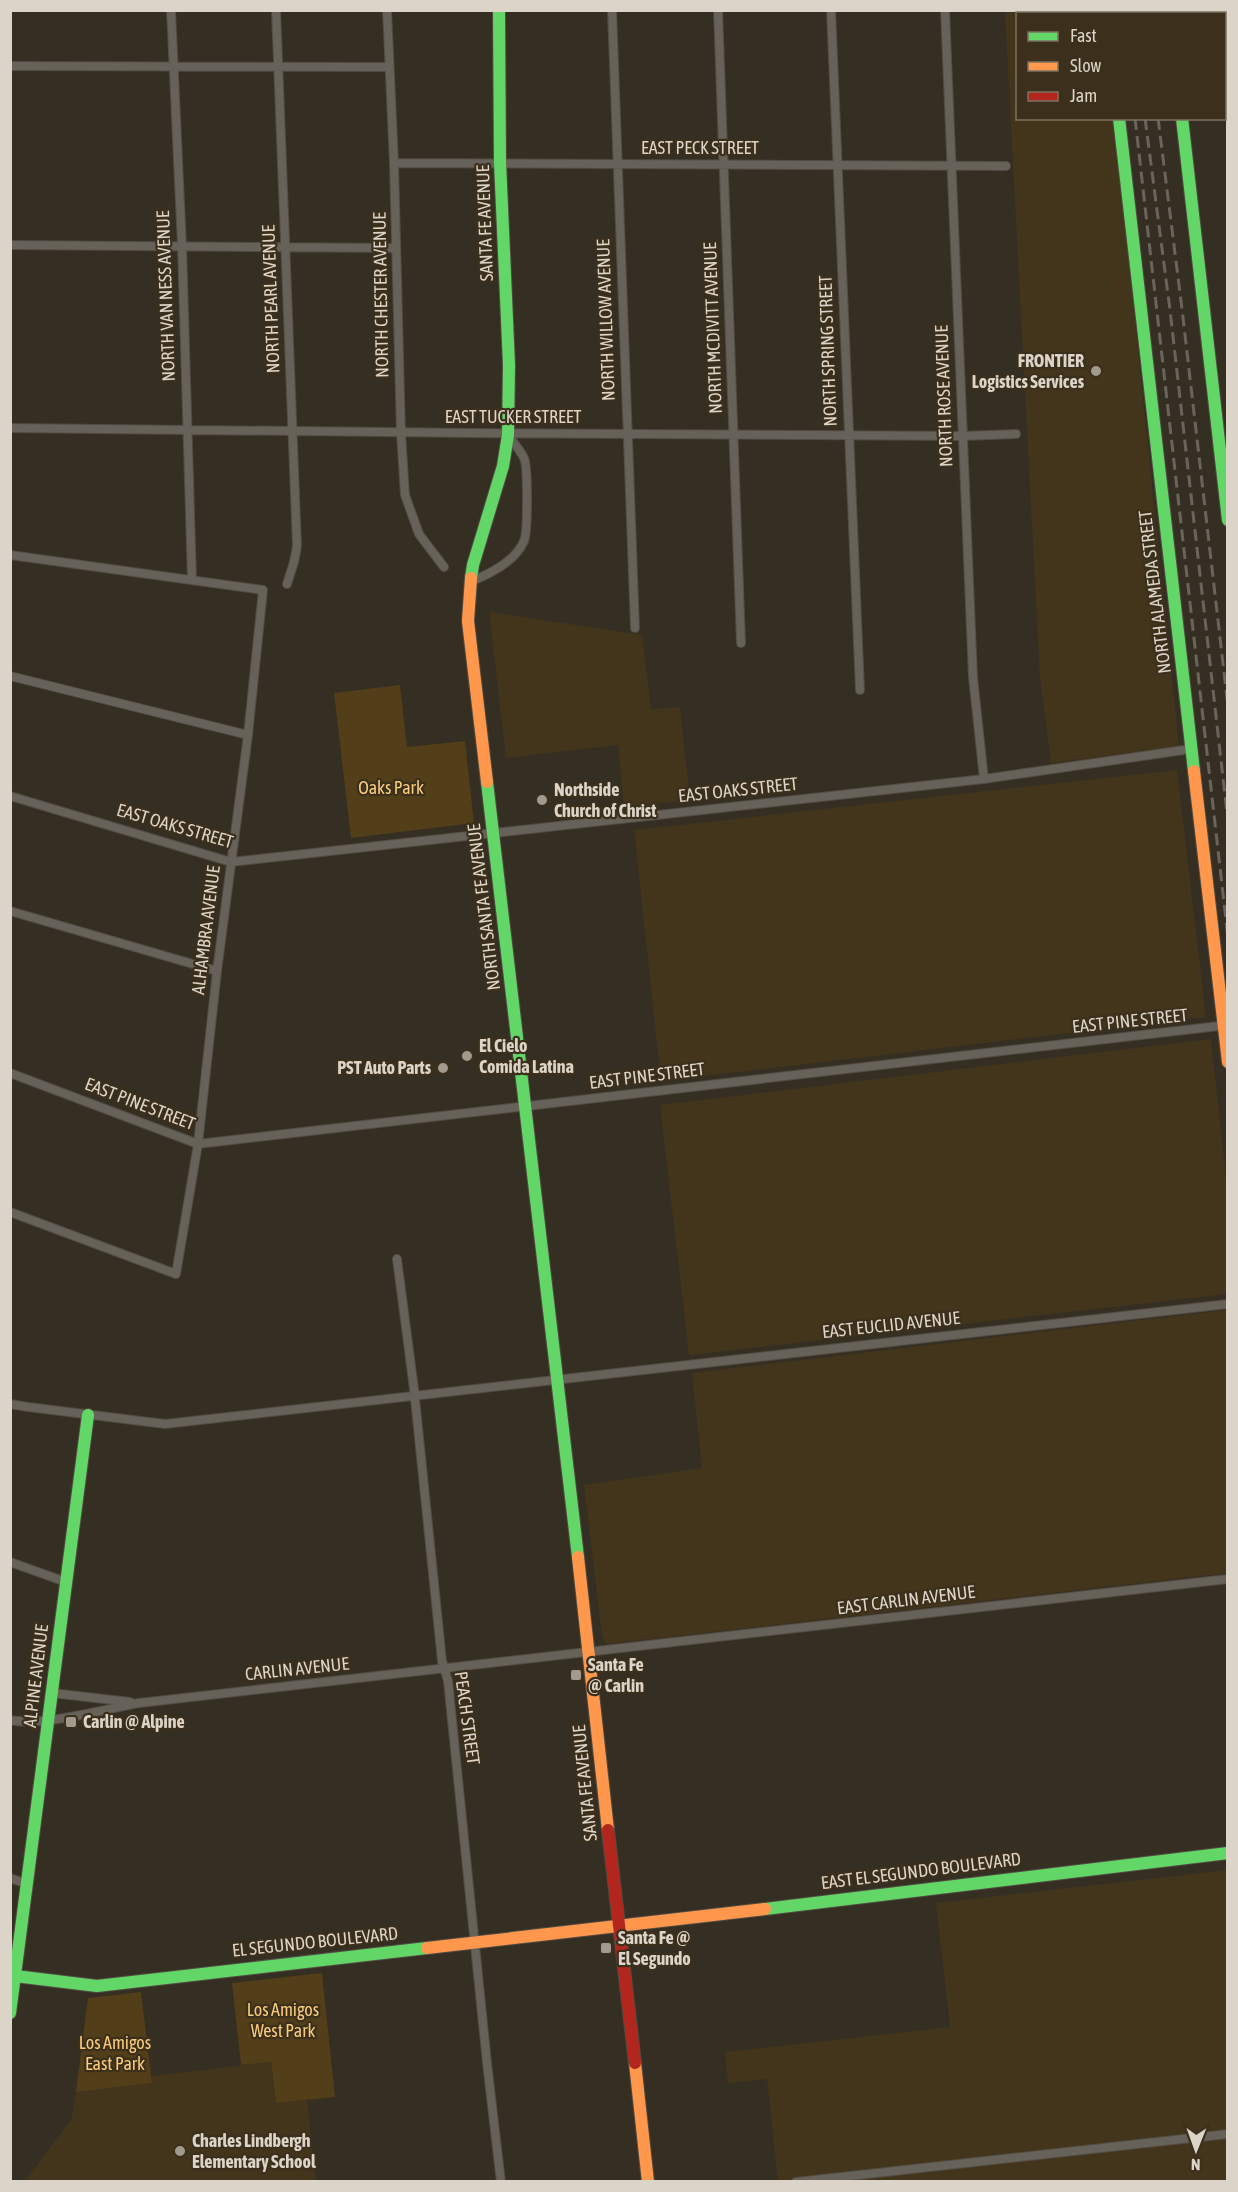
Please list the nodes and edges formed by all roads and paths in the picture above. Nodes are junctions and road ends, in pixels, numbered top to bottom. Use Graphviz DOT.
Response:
graph roads {
  1 [pos="171,10"];
  2 [pos="276,10"];
  3 [pos="387,10"];
  4 [pos="499,10"];
  5 [pos="612,10"];
  6 [pos="718,10"];
  7 [pos="831,10"];
  8 [pos="945,10"];
  9 [pos="10,66"];
  10 [pos="173,67"];
  11 [pos="277,67"];
  12 [pos="389,67"];
  13 [pos="1119,120"];
  14 [pos="1182,120"];
  15 [pos="500,162"];
  16 [pos="394,163"];
  17 [pos="618,164"];
  18 [pos="724,164"];
  19 [pos="837,164"];
  20 [pos="1006,166"];
  21 [pos="952,168"];
  22 [pos="10,245"];
  23 [pos="182,246"];
  24 [pos="286,248"];
  25 [pos="396,248"];
  26 [pos="10,428"];
  27 [pos="187,429"];
  28 [pos="293,430"];
  29 [pos="400,433"];
  30 [pos="626,434"];
  31 [pos="1016,434"];
  32 [pos="508,435"];
  33 [pos="734,436"];
  34 [pos="848,436"];
  35 [pos="963,436"];
  36 [pos="1227,520"];
  37 [pos="10,555"];
  38 [pos="444,567"];
  39 [pos="192,580"];
  40 [pos="470,582"];
  41 [pos="287,584"];
  42 [pos="634,628"];
  43 [pos="741,644"];
  44 [pos="10,676"];
  45 [pos="860,690"];
  46 [pos="248,735"];
  47 [pos="1191,749"];
  48 [pos="984,779"];
  49 [pos="10,796"];
  50 [pos="494,834"];
  51 [pos="231,862"];
  52 [pos="10,911"];
  53 [pos="217,971"];
  54 [pos="1226,1026"];
  55 [pos="1227,1062"];
  56 [pos="10,1073"];
  57 [pos="525,1107"];
  58 [pos="198,1144"];
  59 [pos="10,1212"];
  60 [pos="397,1259"];
  61 [pos="1227,1304"];
  62 [pos="558,1380"];
  63 [pos="414,1396"];
  64 [pos="10,1404"];
  65 [pos="88,1415"];
  66 [pos="10,1562"];
  67 [pos="1227,1579"];
  68 [pos="66,1582"];
  69 [pos="589,1653"];
  70 [pos="444,1669"];
  71 [pos="52,1693"];
  72 [pos="139,1703"];
  73 [pos="10,1720"];
  74 [pos="48,1720"];
  75 [pos="1227,1853"];
  76 [pos="10,1878"];
  77 [pos="27,1884"];
  78 [pos="620,1926"];
  79 [pos="475,1942"];
  80 [pos="15,1976"];
  81 [pos="10,2013"];
  82 [pos="1227,2134"];
  83 [pos="501,2181"];
  84 [pos="648,2181"];
  85 [pos="796,2181"];
  1 -- 10 [label="street, NORTH VAN NESS AVENUE"];
  2 -- 11 [label="street, NORTH PEARL AVENUE"];
  3 -- 12 [label="street, NORTH CHESTER AVENUE"];
  4 -- 15 [label="street, SANTA FE AVENUE"];
  5 -- 17 [label="street, NORTH WILLOW AVENUE"];
  6 -- 18 [label="street, NORTH MCDIVITT AVENUE"];
  7 -- 19 [label="street, NORTH SPRING STREET"];
  8 -- 21 [label="street, NORTH ROSE AVENUE"];
  9 -- 10 [label="street"];
  10 -- 11 [label="street"];
  10 -- 23 [label="street, NORTH VAN NESS AVENUE"];
  11 -- 12 [label="street"];
  11 -- 24 [label="street, NORTH PEARL AVENUE"];
  12 -- 16 [label="street, NORTH CHESTER AVENUE"];
  13 -- 47 [label="street, NORTH ALAMEDA STREET"];
  14 -- 36 [label="street"];
  15 -- 16 [label="street, EAST PECK STREET"];
  15 -- 17 [label="street, EAST PECK STREET"];
  15 -- 32 [label="street, SANTA FE AVENUE"];
  16 -- 25 [label="street, NORTH CHESTER AVENUE"];
  17 -- 18 [label="street, EAST PECK STREET"];
  17 -- 30 [label="street, NORTH WILLOW AVENUE"];
  18 -- 19 [label="street, EAST PECK STREET"];
  18 -- 33 [label="street, NORTH MCDIVITT AVENUE"];
  19 -- 21 [label="street, EAST PECK STREET"];
  19 -- 34 [label="street, NORTH SPRING STREET"];
  20 -- 21 [label="street, EAST PECK STREET"];
  21 -- 35 [label="street, NORTH ROSE AVENUE"];
  22 -- 23 [label="street"];
  23 -- 24 [label="street"];
  23 -- 27 [label="street, NORTH VAN NESS AVENUE"];
  24 -- 25 [label="street"];
  24 -- 28 [label="street, NORTH PEARL AVENUE"];
  25 -- 29 [label="street, NORTH CHESTER AVENUE"];
  26 -- 27 [label="street, EAST TUCKER STREET"];
  27 -- 28 [label="street, EAST TUCKER STREET"];
  27 -- 39 [label="street, NORTH VAN NESS AVENUE"];
  28 -- 29 [label="street, EAST TUCKER STREET"];
  28 -- 41 [label="street, NORTH PEARL AVENUE"];
  29 -- 32 [label="street, EAST TUCKER STREET"];
  29 -- 38 [label="street, NORTH CHESTER AVENUE"];
  30 -- 32 [label="street, EAST TUCKER STREET"];
  30 -- 33 [label="street, EAST TUCKER STREET"];
  30 -- 42 [label="street, NORTH WILLOW AVENUE"];
  31 -- 35 [label="street, EAST TUCKER STREET"];
  32 -- 40 [label="street, NORTH SANTA FE AVENUE"];
  32 -- 40 [label="street"];
  33 -- 34 [label="street, EAST TUCKER STREET"];
  33 -- 43 [label="street, NORTH MCDIVITT AVENUE"];
  34 -- 35 [label="street, EAST TUCKER STREET"];
  34 -- 45 [label="street, NORTH SPRING STREET"];
  35 -- 48 [label="street, NORTH ROSE AVENUE"];
  37 -- 39 [label="street"];
  39 -- 46 [label="street, ALHAMBRA AVENUE"];
  40 -- 50 [label="street, NORTH SANTA FE AVENUE"];
  44 -- 46 [label="street"];
  46 -- 51 [label="street, ALHAMBRA AVENUE"];
  47 -- 48 [label="street, EAST OAKS STREET"];
  47 -- 54 [label="street, NORTH ALAMEDA STREET"];
  48 -- 50 [label="street, EAST OAKS STREET"];
  49 -- 51 [label="street, EAST OAKS STREET"];
  50 -- 51 [label="street, EAST OAKS STREET"];
  50 -- 57 [label="street, NORTH SANTA FE AVENUE"];
  51 -- 53 [label="street, ALHAMBRA AVENUE"];
  52 -- 53 [label="street"];
  53 -- 58 [label="street, ALHAMBRA AVENUE"];
  54 -- 55 [label="street, NORTH ALAMEDA STREET"];
  54 -- 57 [label="street, EAST PINE STREET"];
  56 -- 58 [label="street, EAST PINE STREET"];
  57 -- 58 [label="street, EAST PINE STREET"];
  57 -- 62 [label="street, NORTH SANTA FE AVENUE"];
  58 -- 59 [label="street, ALHAMBRA AVENUE"];
  60 -- 63 [label="street, PEACH STREET"];
  61 -- 62 [label="street, EAST EUCLID AVENUE"];
  62 -- 63 [label="street, EAST EUCLID AVENUE"];
  62 -- 69 [label="street, SANTA FE AVENUE"];
  63 -- 65 [label="street, EAST EUCLID AVENUE"];
  63 -- 70 [label="street, PEACH STREET"];
  64 -- 65 [label="street, EAST EUCLID AVENUE"];
  65 -- 68 [label="street, ALPINE AVENUE"];
  66 -- 68 [label="street"];
  67 -- 69 [label="street, EAST CARLIN AVENUE"];
  68 -- 71 [label="street, ALPINE AVENUE"];
  69 -- 70 [label="street, CARLIN AVENUE"];
  69 -- 78 [label="street, SANTA FE AVENUE"];
  70 -- 72 [label="street, CARLIN AVENUE"];
  70 -- 79 [label="street, PEACH STREET"];
  71 -- 72 [label="street"];
  71 -- 74 [label="street, ALPINE AVENUE"];
  72 -- 74 [label="street, CARLIN AVENUE"];
  73 -- 74 [label="street, CARLIN AVENUE"];
  74 -- 77 [label="street, ALPINE AVENUE"];
  75 -- 78 [label="street, EAST EL SEGUNDO BOULEVARD"];
  76 -- 77 [label="street"];
  77 -- 80 [label="street, ALPINE AVENUE"];
  78 -- 79 [label="street, EL SEGUNDO BOULEVARD"];
  78 -- 84 [label="street, SANTA FE AVENUE"];
  79 -- 80 [label="street, EL SEGUNDO BOULEVARD"];
  79 -- 83 [label="street, PEACH STREET"];
  80 -- 81 [label="street, ALPINE AVENUE"];
  82 -- 85 [label="street"];
}
